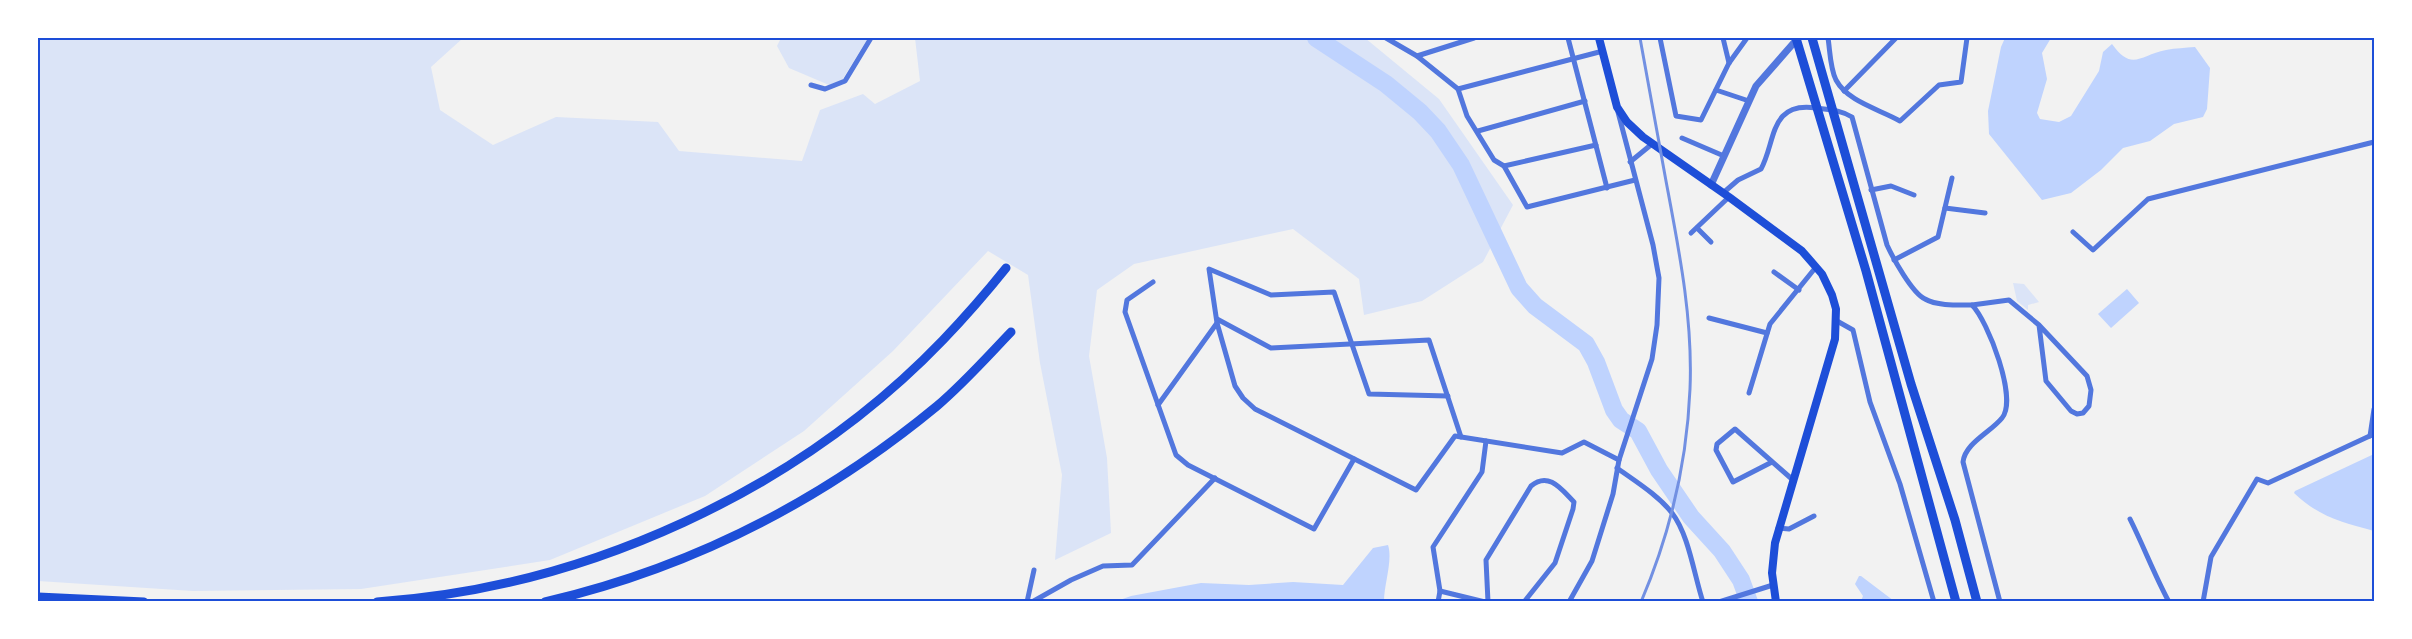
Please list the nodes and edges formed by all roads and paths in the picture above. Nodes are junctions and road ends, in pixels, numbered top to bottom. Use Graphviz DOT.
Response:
graph roads {
  1 [pos="871,38"];
  2 [pos="1386,38"];
  3 [pos="1474,38"];
  4 [pos="1568,38"];
  5 [pos="1599,38"];
  6 [pos="1660,38"];
  7 [pos="1723,38"];
  8 [pos="1747,38"];
  9 [pos="1797,38"];
  10 [pos="1812,38"];
  11 [pos="1828,38"];
  12 [pos="1896,38"];
  13 [pos="1966,38"];
  14 [pos="1603,51"];
  15 [pos="1417,56"];
  16 [pos="1575,57"];
  17 [pos="1729,63"];
  18 [pos="811,85"];
  19 [pos="1458,89"];
  20 [pos="1716,90"];
  21 [pos="1844,91"];
  22 [pos="1585,101"];
  23 [pos="1749,101"];
  24 [pos="1617,107"];
  25 [pos="1478,131"];
  26 [pos="1682,138"];
  27 [pos="2374,142"];
  28 [pos="1652,144"];
  29 [pos="1596,145"];
  30 [pos="1724,156"];
  31 [pos="1630,162"];
  32 [pos="1504,166"];
  33 [pos="1952,178"];
  34 [pos="1635,180"];
  35 [pos="1711,185"];
  36 [pos="1607,188"];
  37 [pos="1871,190"];
  38 [pos="1726,195"];
  39 [pos="1914,195"];
  40 [pos="1945,208"];
  41 [pos="1985,213"];
  42 [pos="1697,228"];
  43 [pos="2073,231"];
  44 [pos="1691,233"];
  45 [pos="1711,242"];
  46 [pos="1894,260"];
  47 [pos="1816,267"];
  48 [pos="1006,268"];
  49 [pos="1774,272"];
  50 [pos="1153,282"];
  51 [pos="1799,290"];
  52 [pos="1972,305"];
  53 [pos="1724,313"];
  54 [pos="1709,318"];
  55 [pos="1217,321"];
  56 [pos="1837,321"];
  57 [pos="1721,322"];
  58 [pos="2039,325"];
  59 [pos="1011,332"];
  60 [pos="1767,333"];
  61 [pos="1352,343"];
  62 [pos="1749,393"];
  63 [pos="1448,396"];
  64 [pos="1158,405"];
  65 [pos="2374,409"];
  66 [pos="2372,435"];
  67 [pos="1461,436"];
  68 [pos="1486,441"];
  69 [pos="1354,459"];
  70 [pos="1619,460"];
  71 [pos="1772,462"];
  72 [pos="1617,468"];
  73 [pos="1215,478"];
  74 [pos="1793,480"];
  75 [pos="1814,516"];
  76 [pos="2130,519"];
  77 [pos="1778,528"];
  78 [pos="1035,570"];
  79 [pos="1773,585"];
  80 [pos="1440,591"];
  81 [pos="38,597"];
  82 [pos="144,602"];
  83 [pos="377,602"];
  84 [pos="545,602"];
  85 [pos="1027,602"];
  86 [pos="1032,602"];
  87 [pos="1438,602"];
  88 [pos="1487,602"];
  89 [pos="1524,602"];
  90 [pos="1569,602"];
  91 [pos="1703,602"];
  92 [pos="1719,602"];
  93 [pos="1776,602"];
  94 [pos="1934,602"];
  95 [pos="1956,602"];
  96 [pos="1977,602"];
  97 [pos="2000,602"];
  98 [pos="2169,602"];
  99 [pos="2203,602"];
  1 -- 18 [label="street"];
  2 -- 15 [label="street"];
  3 -- 15 [label="street"];
  4 -- 16 [label="street"];
  5 -- 14 [label="main road"];
  6 -- 20 [label="street"];
  7 -- 17 [label="street"];
  8 -- 17 [label="street"];
  9 -- 23 [label="street"];
  9 -- 95 [label="highway"];
  10 -- 96 [label="highway"];
  11 -- 21 [label="street"];
  12 -- 21 [label="street"];
  13 -- 21 [label="street"];
  14 -- 16 [label="street"];
  14 -- 24 [label="main road"];
  15 -- 19 [label="street"];
  16 -- 19 [label="street"];
  16 -- 22 [label="street"];
  17 -- 20 [label="street"];
  19 -- 25 [label="street"];
  20 -- 23 [label="street"];
  22 -- 25 [label="street"];
  22 -- 29 [label="street"];
  23 -- 30 [label="street"];
  24 -- 28 [label="main road"];
  24 -- 31 [label="street"];
  25 -- 32 [label="street"];
  26 -- 30 [label="street"];
  27 -- 43 [label="street"];
  28 -- 31 [label="street"];
  28 -- 35 [label="main road"];
  29 -- 32 [label="street"];
  29 -- 36 [label="street"];
  30 -- 35 [label="street"];
  31 -- 34 [label="street"];
  32 -- 36 [label="street"];
  33 -- 40 [label="street"];
  34 -- 36 [label="street"];
  34 -- 70 [label="street"];
  35 -- 38 [label="main road"];
  37 -- 38 [label="street"];
  37 -- 39 [label="street"];
  37 -- 46 [label="street"];
  38 -- 42 [label="street"];
  38 -- 47 [label="main road"];
  40 -- 41 [label="street"];
  40 -- 46 [label="street"];
  42 -- 44 [label="street"];
  42 -- 45 [label="street"];
  46 -- 52 [label="street"];
  47 -- 51 [label="street"];
  47 -- 56 [label="main road"];
  48 -- 83 [label="highway"];
  49 -- 51 [label="street"];
  50 -- 64 [label="street"];
  51 -- 60 [label="street"];
  52 -- 58 [label="street"];
  52 -- 97 [label="street"];
  53 -- 57 [label="street"];
  54 -- 57 [label="street"];
  55 -- 61 [label="street"];
  55 -- 61 [label="street"];
  55 -- 64 [label="street"];
  55 -- 69 [label="street"];
  56 -- 74 [label="main road"];
  56 -- 94 [label="street"];
  57 -- 60 [label="street"];
  58 -- 58 [label="street"];
  59 -- 84 [label="highway"];
  60 -- 62 [label="street"];
  61 -- 63 [label="street"];
  61 -- 63 [label="street"];
  63 -- 67 [label="street"];
  64 -- 73 [label="street"];
  65 -- 66 [label="street"];
  66 -- 99 [label="street"];
  67 -- 68 [label="street"];
  67 -- 69 [label="street"];
  68 -- 70 [label="street"];
  68 -- 80 [label="street"];
  69 -- 73 [label="street"];
  70 -- 72 [label="street"];
  71 -- 71 [label="street"];
  71 -- 74 [label="street"];
  72 -- 90 [label="street"];
  72 -- 91 [label="street"];
  73 -- 86 [label="street"];
  74 -- 77 [label="main road"];
  75 -- 77 [label="street"];
  76 -- 98 [label="street"];
  77 -- 79 [label="main road"];
  78 -- 85 [label="street"];
  79 -- 92 [label="street"];
  79 -- 93 [label="main road"];
  80 -- 87 [label="street"];
  80 -- 88 [label="street"];
  81 -- 82 [label="highway"];
  88 -- 89 [label="street"];
}
